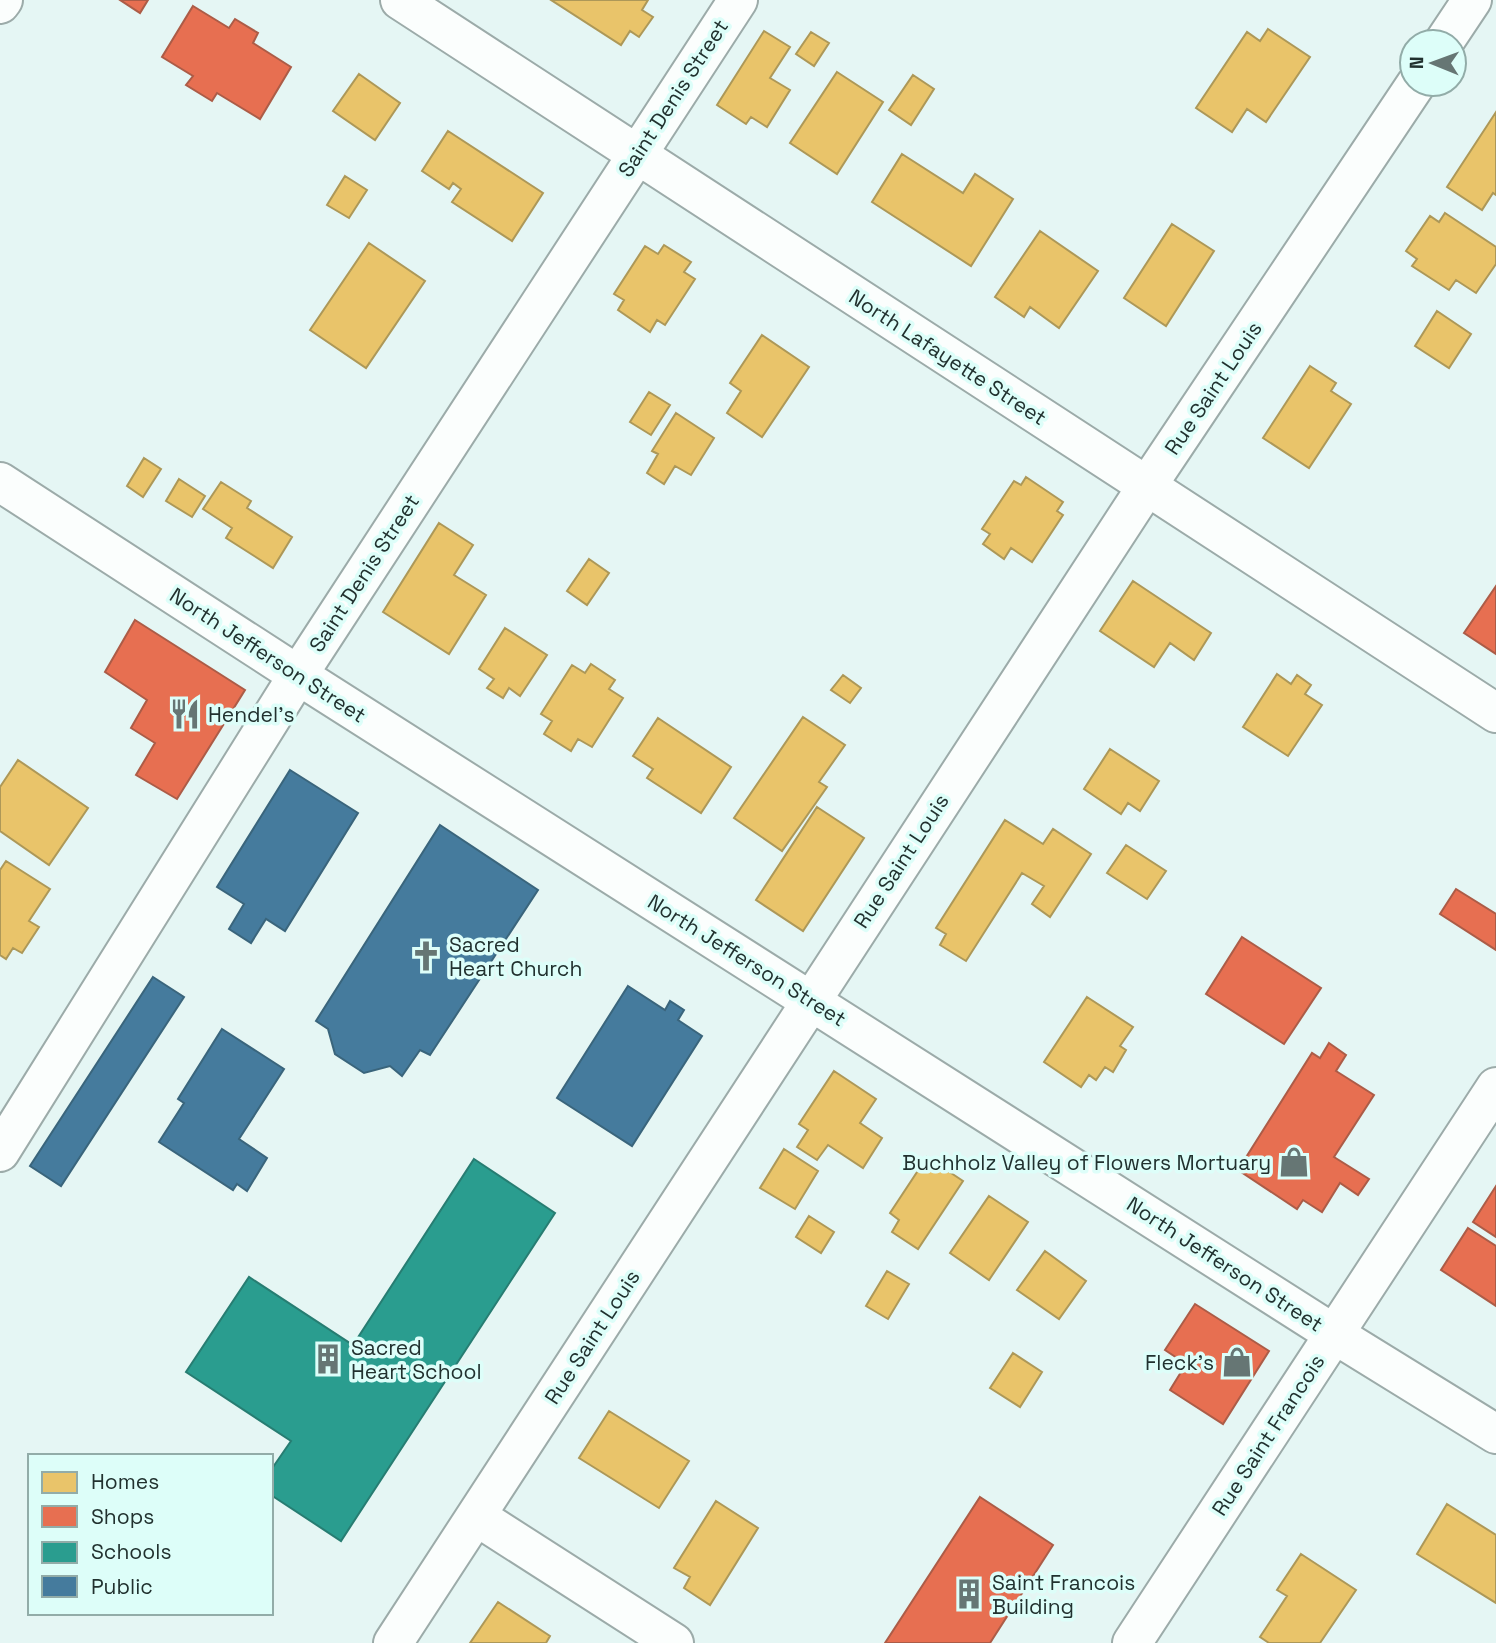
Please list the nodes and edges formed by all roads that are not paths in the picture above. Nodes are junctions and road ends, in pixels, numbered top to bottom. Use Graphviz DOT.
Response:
graph roads {
  1 [pos="400,0"];
  2 [pos="738,0"];
  3 [pos="1472,0"];
  4 [pos="1453,28"];
  5 [pos="1407,98"];
  6 [pos="636,155"];
  7 [pos="0,482"];
  8 [pos="1147,486"];
  9 [pos="298,675"];
  10 [pos="1496,713"];
  11 [pos="810,1000"];
  12 [pos="1496,1087"];
  13 [pos="0,1152"];
  14 [pos="1334,1334"];
  15 [pos="1496,1434"];
  16 [pos="476,1516"];
  17 [pos="393,1643"];
  18 [pos="674,1643"];
  19 [pos="1132,1643"];
  1 -- 6 [label="street, North Lafayette Street"];
  2 -- 6 [label="street, Saint Denis Street"];
  3 -- 4 [label="street"];
  5 -- 8 [label="street, Rue Saint Louis"];
  6 -- 8 [label="street, North Lafayette Street"];
  6 -- 9 [label="street, Saint Denis Street"];
  7 -- 9 [label="street, North Jefferson Street"];
  8 -- 10 [label="street, North Lafayette Street"];
  8 -- 11 [label="street, Rue Saint Louis"];
  9 -- 11 [label="street, North Jefferson Street"];
  9 -- 13 [label="street, Saint Denis Street"];
  11 -- 14 [label="street, North Jefferson Street"];
  11 -- 16 [label="street, Rue Saint Louis"];
  12 -- 14 [label="street, Rue Saint Francois"];
  14 -- 15 [label="street, North Jefferson Street"];
  14 -- 19 [label="street, Rue Saint Francois"];
  16 -- 17 [label="street, Rue Saint Louis"];
  16 -- 18 [label="street"];
}
